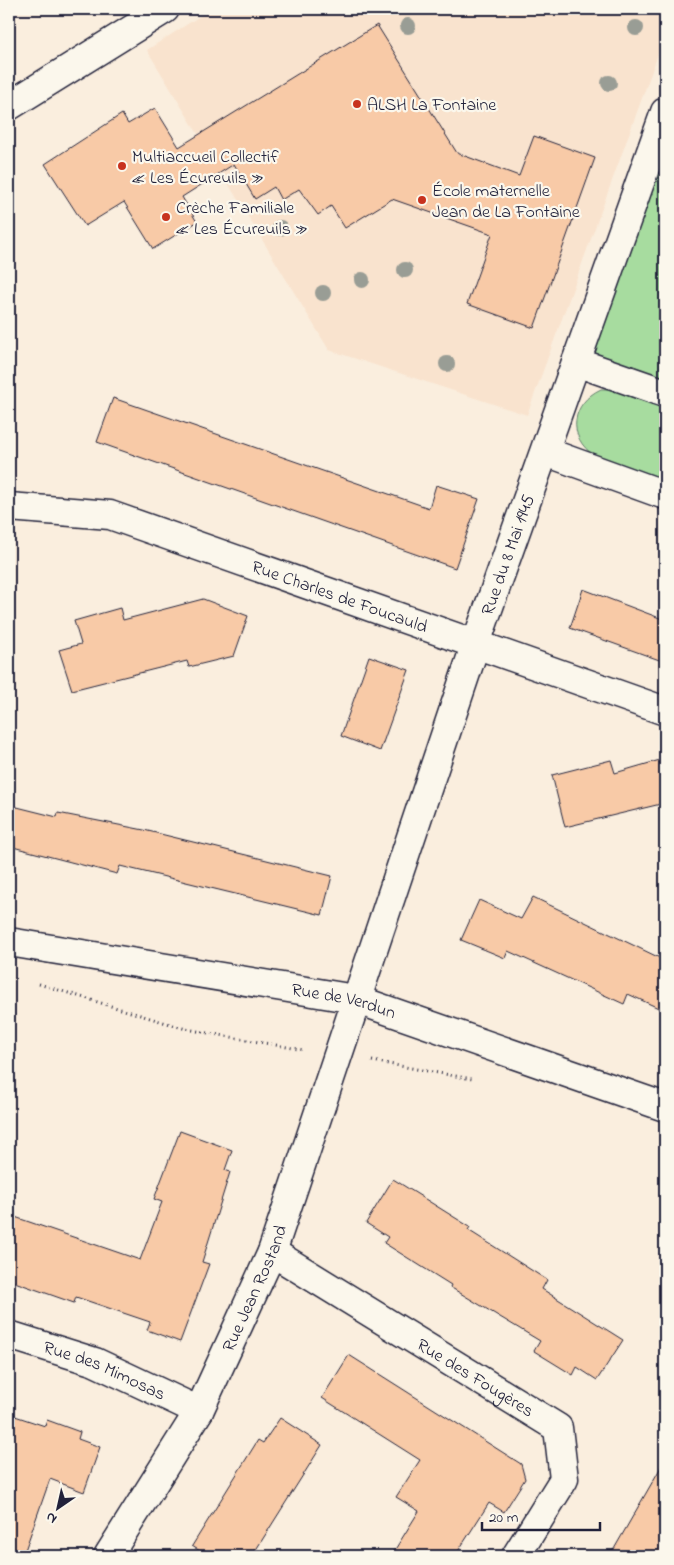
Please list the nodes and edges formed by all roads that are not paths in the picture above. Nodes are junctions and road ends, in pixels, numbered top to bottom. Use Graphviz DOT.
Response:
graph roads {
  1 [pos="165,9"];
  2 [pos="9,106"];
  3 [pos="665,112"];
  4 [pos="576,362"];
  5 [pos="665,393"];
  6 [pos="546,452"];
  7 [pos="665,495"];
  8 [pos="9,507"];
  9 [pos="476,643"];
  10 [pos="665,711"];
  11 [pos="9,942"];
  12 [pos="355,1000"];
  13 [pos="665,1107"];
  14 [pos="272,1252"];
  15 [pos="9,1335"];
  16 [pos="199,1411"];
  17 [pos="108,1556"];
  18 [pos="516,1556"];
  1 -- 2 [label="street"];
  3 -- 4 [label="street, Rue du 8 Mai 1945"];
  4 -- 5 [label="street"];
  4 -- 6 [label="street, Rue du 8 Mai 1945"];
  6 -- 7 [label="street"];
  6 -- 9 [label="street, Rue du 8 Mai 1945"];
  8 -- 9 [label="street, Rue Charles de Foucauld"];
  9 -- 10 [label="street, Rue Charles de Foucauld"];
  9 -- 12 [label="street, Rue du 8 Mai 1945"];
  11 -- 12 [label="street, Rue de Verdun"];
  12 -- 13 [label="street, Rue de Verdun"];
  12 -- 14 [label="street, Rue Jean Rostand"];
  14 -- 16 [label="street, Rue Jean Rostand"];
  14 -- 18 [label="street, Rue des Fougères"];
  15 -- 16 [label="street, Rue des Mimosas"];
  16 -- 17 [label="street, Rue Jean Rostand"];
}
